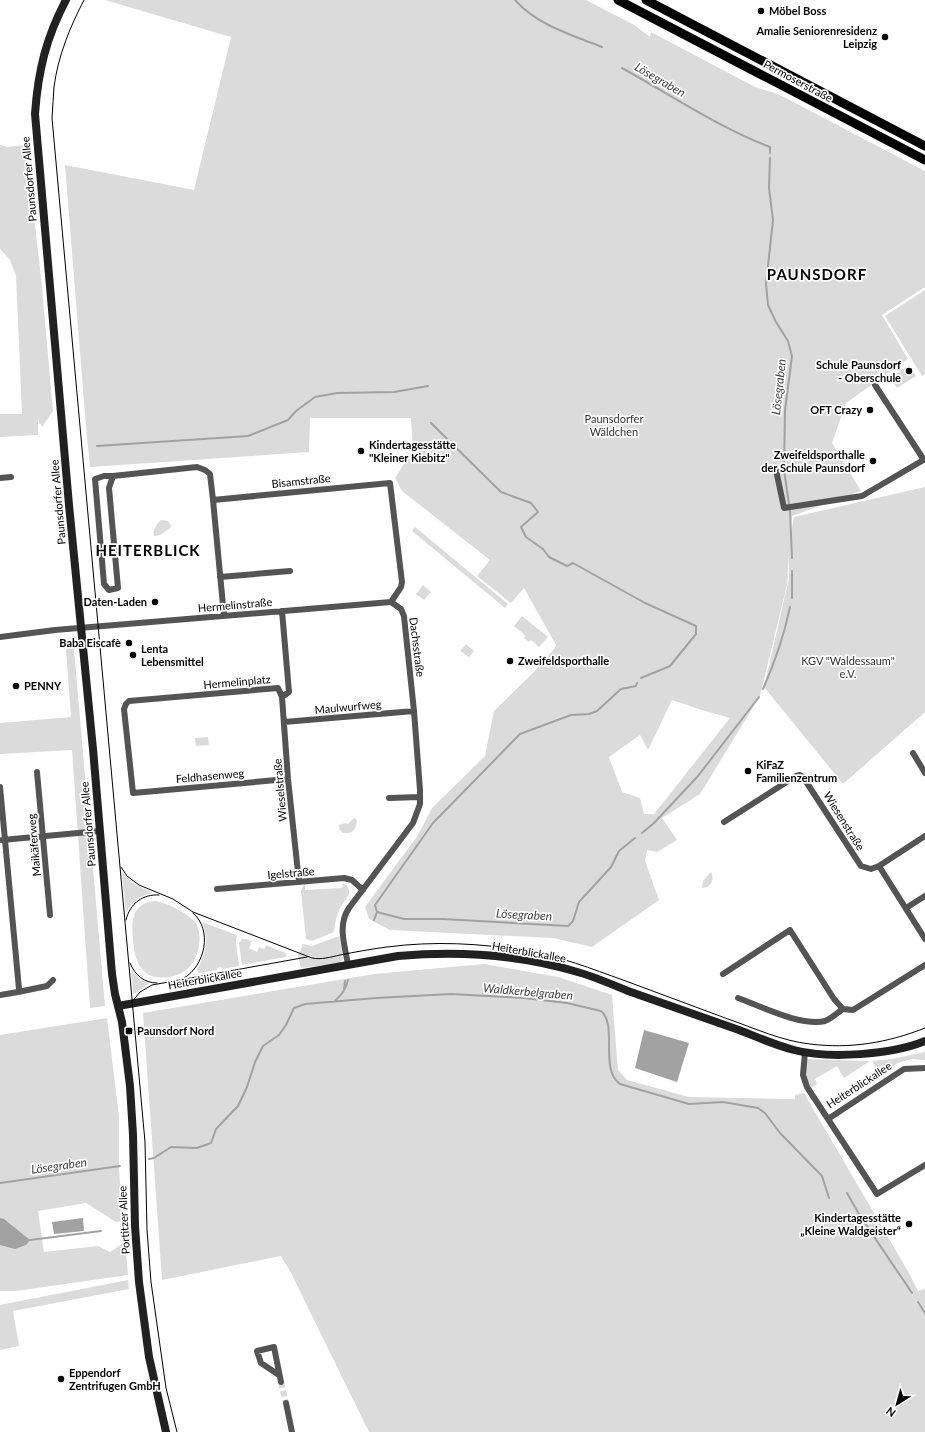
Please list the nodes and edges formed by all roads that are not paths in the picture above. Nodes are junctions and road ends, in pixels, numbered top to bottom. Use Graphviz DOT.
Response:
graph roads {
  1 [pos="66,0"];
  2 [pos="618,0"];
  3 [pos="646,0"];
  4 [pos="925,146"];
  5 [pos="925,160"];
  6 [pos="875,385"];
  7 [pos="925,459"];
  8 [pos="776,470"];
  9 [pos="113,476"];
  10 [pos="10,477"];
  11 [pos="0,478"];
  12 [pos="213,500"];
  13 [pos="290,571"];
  14 [pos="220,576"];
  15 [pos="391,602"];
  16 [pos="282,611"];
  17 [pos="224,616"];
  18 [pos="81,629"];
  19 [pos="0,636"];
  20 [pos="282,696"];
  21 [pos="414,711"];
  22 [pos="284,722"];
  23 [pos="913,753"];
  24 [pos="37,772"];
  25 [pos="925,772"];
  26 [pos="288,779"];
  27 [pos="0,787"];
  28 [pos="133,793"];
  29 [pos="389,798"];
  30 [pos="420,798"];
  31 [pos="724,822"];
  32 [pos="100,831"];
  33 [pos="925,836"];
  34 [pos="43,837"];
  35 [pos="2,840"];
  36 [pos="879,866"];
  37 [pos="299,882"];
  38 [pos="217,889"];
  39 [pos="363,890"];
  40 [pos="925,896"];
  41 [pos="906,908"];
  42 [pos="50,915"];
  43 [pos="925,939"];
  44 [pos="348,965"];
  45 [pos="925,965"];
  46 [pos="724,974"];
  47 [pos="53,980"];
  48 [pos="18,992"];
  49 [pos="0,996"];
  50 [pos="738,998"];
  51 [pos="118,1006"];
  52 [pos="843,1009"];
  53 [pos="925,1041"];
  54 [pos="805,1052"];
  55 [pos="925,1068"];
  56 [pos="828,1119"];
  57 [pos="925,1165"];
  58 [pos="280,1378"];
  59 [pos="286,1404"];
  60 [pos="166,1432"];
  61 [pos="292,1432"];
  1 -- 18 [label="main road, Paunsdorfer Allee"];
  2 -- 5 [label="main road, Permoserstraße"];
  3 -- 4 [label="main road, Permoserstraße"];
  6 -- 7 [label="street"];
  7 -- 8 [label="street"];
  9 -- 9 [label="street"];
  9 -- 12 [label="street"];
  10 -- 11 [label="street"];
  12 -- 14 [label="street"];
  12 -- 15 [label="street, Bisamstraße"];
  13 -- 14 [label="street"];
  14 -- 17 [label="street"];
  15 -- 16 [label="street, Hermelinstraße"];
  15 -- 21 [label="street, Dachsstraße"];
  16 -- 17 [label="street, Hermelinstraße"];
  16 -- 20 [label="street, Hermelinplatz"];
  17 -- 18 [label="street, Hermelinstraße"];
  18 -- 19 [label="street, Hermelinstraße"];
  18 -- 32 [label="main road, Paunsdorfer Allee"];
  20 -- 22 [label="street, Wieselstraße"];
  20 -- 28 [label="street, Hermelinplatz"];
  21 -- 22 [label="street, Maulwurfweg"];
  21 -- 30 [label="street, Dachsstraße"];
  22 -- 26 [label="street, Wieselstraße"];
  23 -- 25 [label="street"];
  24 -- 34 [label="street, Maikäferweg"];
  26 -- 28 [label="street, Feldhasenweg"];
  26 -- 37 [label="street, Wieselstraße"];
  27 -- 35 [label="street"];
  29 -- 30 [label="street"];
  30 -- 39 [label="street, Dachsstraße"];
  31 -- 36 [label="street, Wiesenstraße"];
  32 -- 34 [label="street"];
  32 -- 51 [label="main road, Paunsdorfer Allee"];
  33 -- 36 [label="street"];
  34 -- 35 [label="street"];
  34 -- 42 [label="street, Maikäferweg"];
  35 -- 48 [label="street"];
  36 -- 41 [label="street"];
  37 -- 38 [label="street, Igelstraße"];
  37 -- 39 [label="street, Igelstraße"];
  39 -- 44 [label="street, Dachsstraße"];
  40 -- 41 [label="street"];
  41 -- 43 [label="street"];
  44 -- 51 [label="main road, Heiterblickallee"];
  44 -- 54 [label="main road, Heiterblickallee"];
  45 -- 52 [label="street"];
  46 -- 52 [label="street"];
  47 -- 48 [label="street"];
  48 -- 49 [label="street"];
  50 -- 52 [label="street"];
  51 -- 60 [label="main road, Portitzer Allee"];
  53 -- 54 [label="main road, Heiterblickallee"];
  54 -- 56 [label="street"];
  55 -- 56 [label="street, Heiterblickallee"];
  56 -- 57 [label="street"];
  58 -- 58 [label="street"];
  59 -- 61 [label="street"];
}
